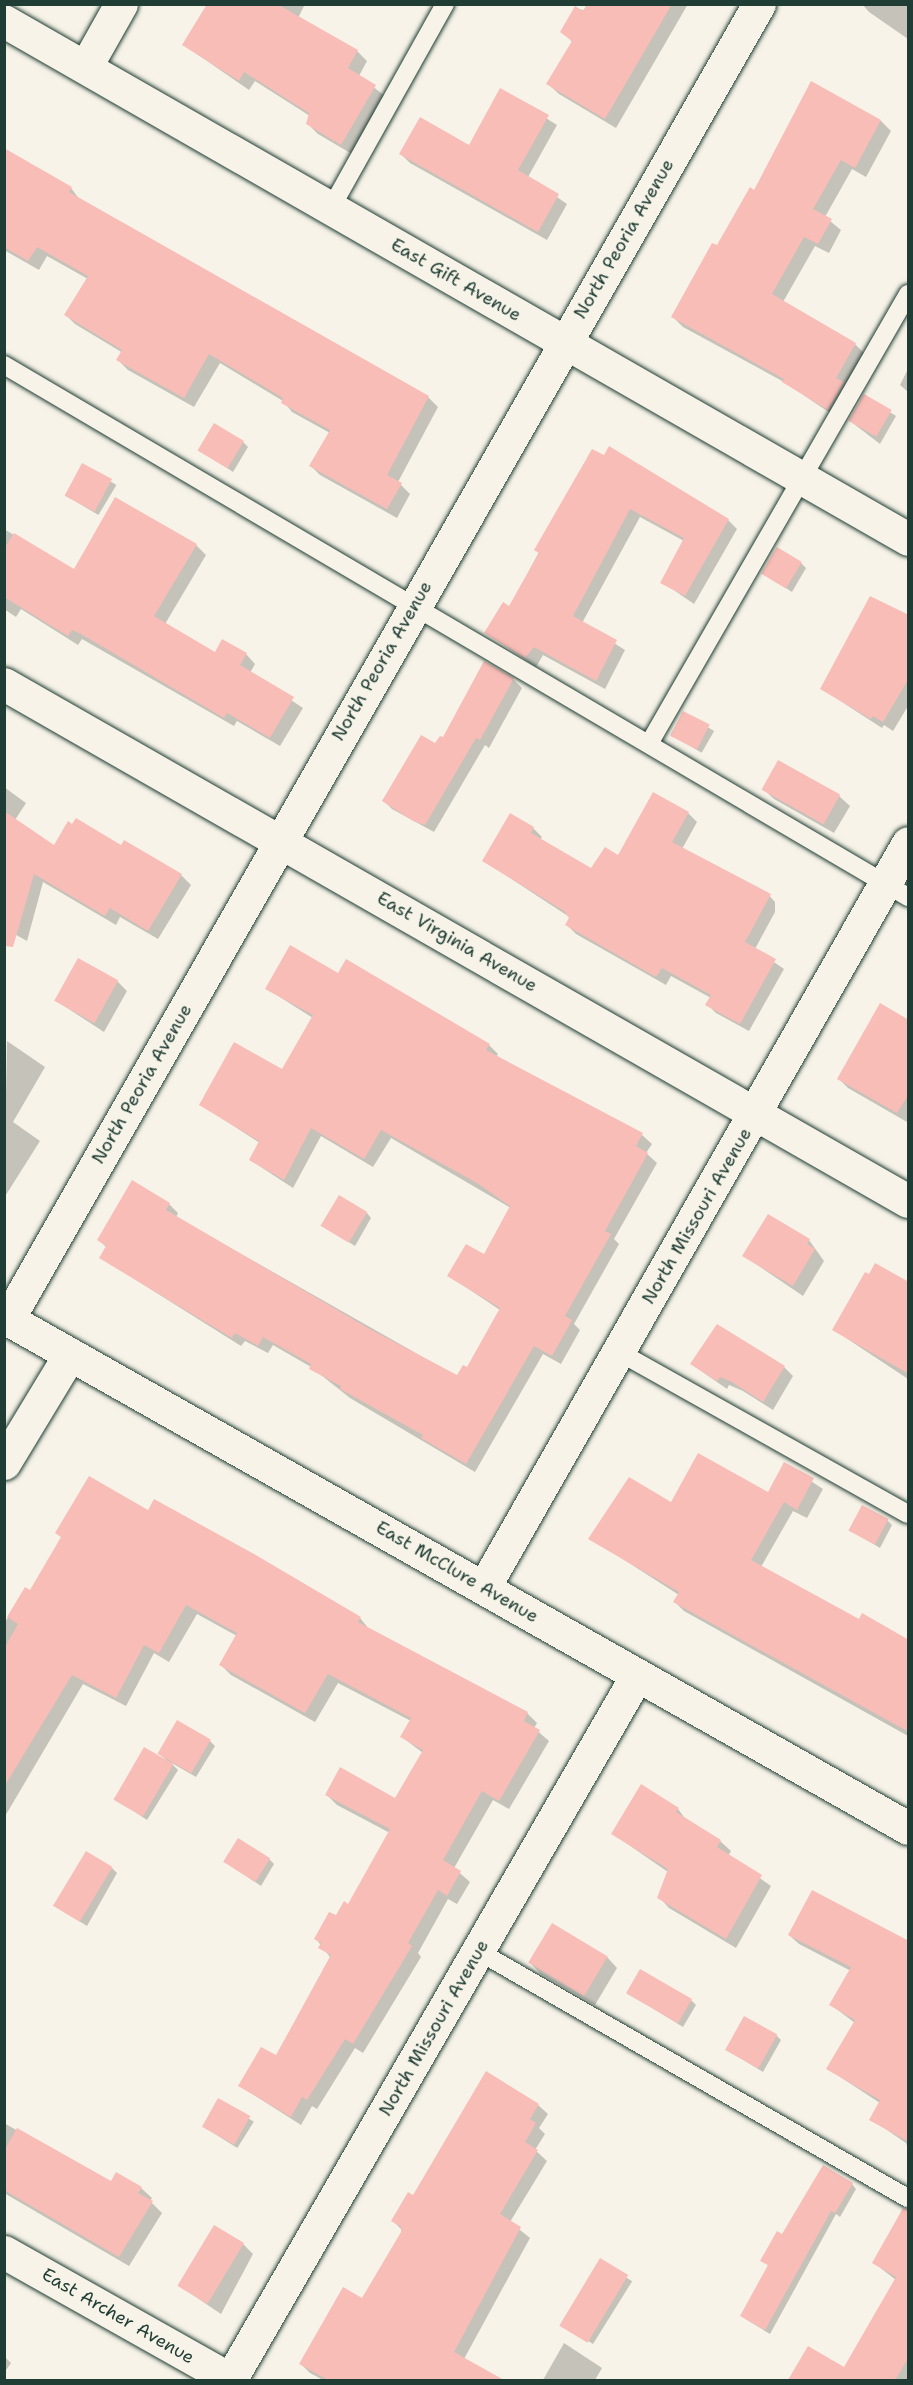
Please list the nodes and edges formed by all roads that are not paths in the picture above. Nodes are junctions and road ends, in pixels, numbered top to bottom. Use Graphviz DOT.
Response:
graph roads {
  1 [pos="121,4"];
  2 [pos="445,4"];
  3 [pos="759,4"];
  4 [pos="4,21"];
  5 [pos="86,66"];
  6 [pos="331,208"];
  7 [pos="909,294"];
  8 [pos="564,342"];
  9 [pos="4,365"];
  10 [pos="801,478"];
  11 [pos="909,539"];
  12 [pos="415,604"];
  13 [pos="4,684"];
  14 [pos="650,742"];
  15 [pos="279,841"];
  16 [pos="909,843"];
  17 [pos="897,891"];
  18 [pos="756,1113"];
  19 [pos="909,1201"];
  20 [pos="6,1318"];
  21 [pos="619,1352"];
  22 [pos="70,1354"];
  23 [pos="4,1463"];
  24 [pos="909,1514"];
  25 [pos="484,1587"];
  26 [pos="637,1675"];
  27 [pos="909,1828"];
  28 [pos="478,1951"];
  29 [pos="909,2198"];
  30 [pos="4,2252"];
  31 [pos="231,2380"];
  1 -- 5 [label="street"];
  2 -- 6 [label="lane"];
  3 -- 8 [label="street, North Peoria Avenue"];
  4 -- 5 [label="street, East Gift Avenue"];
  5 -- 6 [label="street, East Gift Avenue"];
  6 -- 8 [label="street, East Gift Avenue"];
  7 -- 10 [label="lane"];
  8 -- 10 [label="street, East Gift Avenue"];
  8 -- 12 [label="street, North Peoria Avenue"];
  9 -- 12 [label="lane"];
  10 -- 11 [label="street, East Gift Avenue"];
  10 -- 14 [label="lane"];
  12 -- 14 [label="lane"];
  12 -- 15 [label="street, North Peoria Avenue"];
  13 -- 15 [label="street, East Virginia Avenue"];
  14 -- 17 [label="lane"];
  15 -- 18 [label="street, East Virginia Avenue"];
  15 -- 20 [label="street, North Peoria Avenue"];
  16 -- 17 [label="street, North Missouri Avenue"];
  17 -- 18 [label="street, North Missouri Avenue"];
  18 -- 19 [label="street, East Virginia Avenue"];
  18 -- 21 [label="street, North Missouri Avenue"];
  20 -- 22 [label="street, East McClure Avenue"];
  21 -- 24 [label="lane"];
  21 -- 25 [label="street, North Missouri Avenue"];
  22 -- 23 [label="street"];
  22 -- 25 [label="street, East McClure Avenue"];
  25 -- 26 [label="street, East McClure Avenue"];
  26 -- 27 [label="street, East McClure Avenue"];
  26 -- 28 [label="street, North Missouri Avenue"];
  28 -- 29 [label="lane"];
  28 -- 31 [label="street, North Missouri Avenue"];
  30 -- 31 [label="street, East Archer Avenue"];
}
